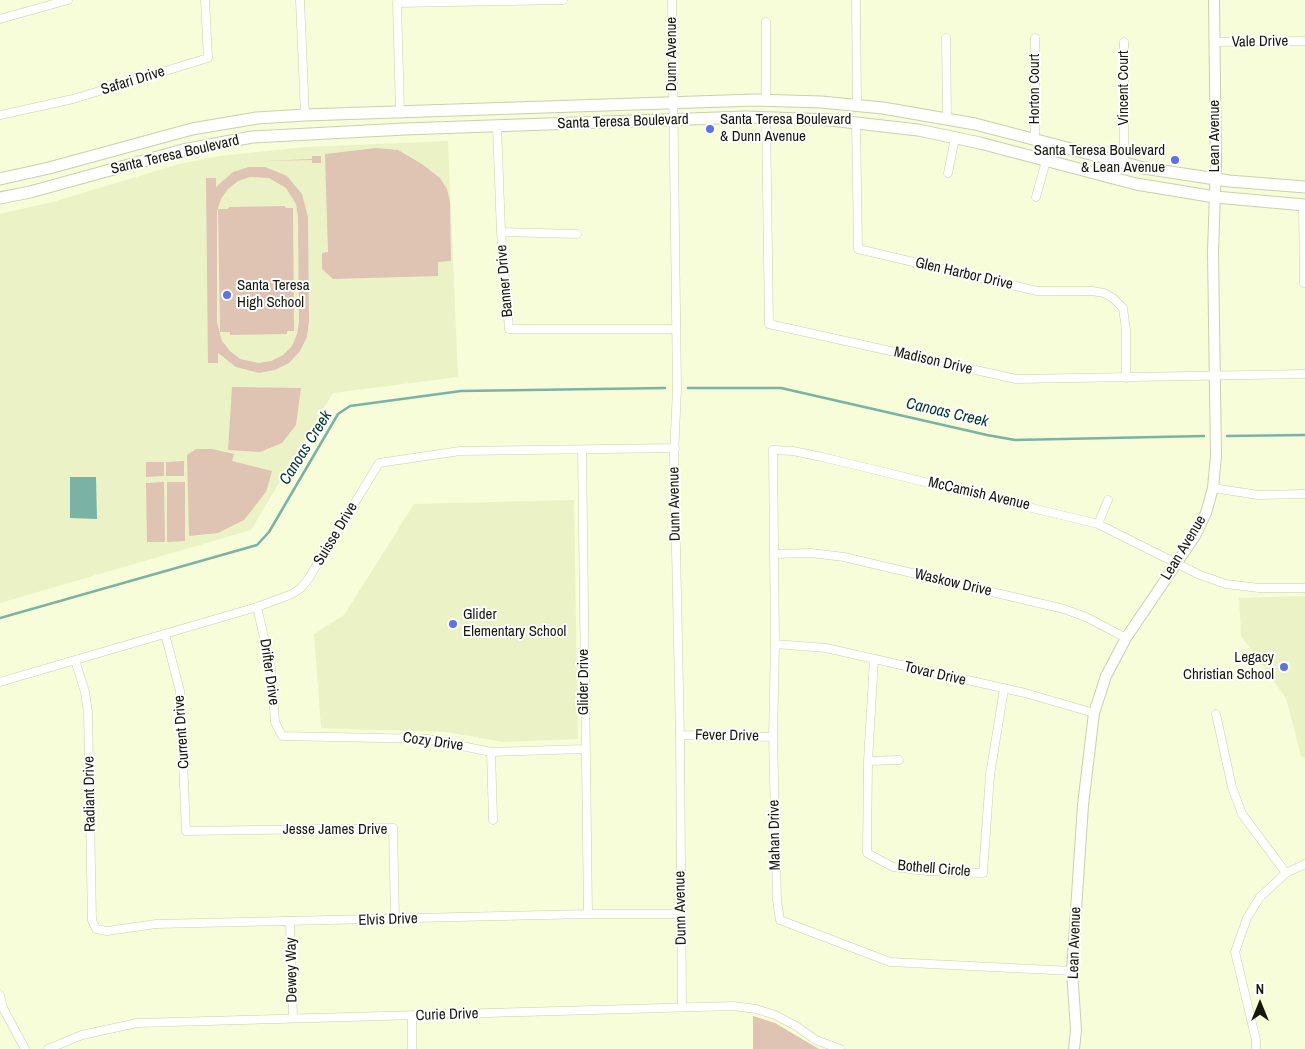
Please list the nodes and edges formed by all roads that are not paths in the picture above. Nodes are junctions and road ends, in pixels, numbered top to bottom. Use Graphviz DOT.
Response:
graph roads {
  1 [pos="68,0"];
  2 [pos="205,0"];
  3 [pos="300,0"];
  4 [pos="563,0"];
  5 [pos="672,0"];
  6 [pos="856,0"];
  7 [pos="1214,0"];
  8 [pos="0,19"];
  9 [pos="766,22"];
  10 [pos="946,38"];
  11 [pos="1035,38"];
  12 [pos="1305,41"];
  13 [pos="1124,42"];
  14 [pos="1215,42"];
  15 [pos="766,100"];
  16 [pos="673,102"];
  17 [pos="857,105"];
  18 [pos="400,112"];
  19 [pos="0,115"];
  20 [pos="305,115"];
  21 [pos="766,118"];
  22 [pos="947,118"];
  23 [pos="673,120"];
  24 [pos="856,122"];
  25 [pos="497,126"];
  26 [pos="954,138"];
  27 [pos="1035,140"];
  28 [pos="1046,161"];
  29 [pos="1124,164"];
  30 [pos="948,173"];
  31 [pos="0,179"];
  32 [pos="1215,180"];
  33 [pos="1305,187"];
  34 [pos="1036,197"];
  35 [pos="0,198"];
  36 [pos="1215,198"];
  37 [pos="1304,205"];
  38 [pos="501,232"];
  39 [pos="577,234"];
  40 [pos="1304,283"];
  41 [pos="676,329"];
  42 [pos="1305,374"];
  43 [pos="1214,375"];
  44 [pos="1126,378"];
  45 [pos="675,448"];
  46 [pos="582,450"];
  47 [pos="773,450"];
  48 [pos="1212,488"];
  49 [pos="1305,494"];
  50 [pos="1108,500"];
  51 [pos="1098,524"];
  52 [pos="774,554"];
  53 [pos="1177,563"];
  54 [pos="1305,588"];
  55 [pos="257,607"];
  56 [pos="165,634"];
  57 [pos="1126,638"];
  58 [pos="775,644"];
  59 [pos="75,660"];
  60 [pos="874,660"];
  61 [pos="0,682"];
  62 [pos="1004,689"];
  63 [pos="1094,713"];
  64 [pos="1216,714"];
  65 [pos="680,735"];
  66 [pos="282,736"];
  67 [pos="773,737"];
  68 [pos="584,749"];
  69 [pos="491,752"];
  70 [pos="899,760"];
  71 [pos="868,761"];
  72 [pos="493,820"];
  73 [pos="186,831"];
  74 [pos="1305,864"];
  75 [pos="1286,873"];
  76 [pos="588,914"];
  77 [pos="680,914"];
  78 [pos="395,919"];
  79 [pos="290,922"];
  80 [pos="96,929"];
  81 [pos="1072,971"];
  82 [pos="0,995"];
  83 [pos="682,1007"];
  84 [pos="412,1016"];
  85 [pos="293,1018"];
  86 [pos="25,1049"];
  87 [pos="48,1049"];
  88 [pos="412,1049"];
  89 [pos="840,1049"];
  90 [pos="1074,1049"];
  91 [pos="1256,1049"];
  1 -- 8 [label="street"];
  2 -- 19 [label="street, Safari Drive"];
  3 -- 20 [label="street"];
  4 -- 18 [label="street"];
  5 -- 16 [label="street, Dunn Avenue"];
  6 -- 17 [label="street"];
  7 -- 14 [label="street, Lean Avenue"];
  9 -- 15 [label="street"];
  10 -- 22 [label="street"];
  11 -- 27 [label="street, Horton Court"];
  12 -- 14 [label="street, Vale Drive"];
  13 -- 29 [label="street, Vincent Court"];
  14 -- 32 [label="street, Lean Avenue"];
  15 -- 16 [label="main road, Santa Teresa Boulevard"];
  15 -- 17 [label="main road, Santa Teresa Boulevard"];
  16 -- 18 [label="main road, Santa Teresa Boulevard"];
  16 -- 23 [label="street, Dunn Avenue"];
  17 -- 22 [label="main road, Santa Teresa Boulevard"];
  18 -- 20 [label="main road, Santa Teresa Boulevard"];
  20 -- 31 [label="main road, Santa Teresa Boulevard"];
  21 -- 23 [label="main road, Santa Teresa Boulevard"];
  21 -- 24 [label="main road, Santa Teresa Boulevard"];
  21 -- 44 [label="street, Madison Drive"];
  22 -- 27 [label="main road, Santa Teresa Boulevard"];
  23 -- 25 [label="main road, Santa Teresa Boulevard"];
  23 -- 41 [label="street, Dunn Avenue"];
  24 -- 26 [label="main road, Santa Teresa Boulevard"];
  24 -- 44 [label="street, Glen Harbor Drive"];
  25 -- 35 [label="main road, Santa Teresa Boulevard"];
  25 -- 38 [label="street, Banner Drive"];
  26 -- 28 [label="main road, Santa Teresa Boulevard"];
  26 -- 30 [label="street"];
  27 -- 29 [label="main road, Santa Teresa Boulevard"];
  28 -- 34 [label="street"];
  28 -- 36 [label="main road, Santa Teresa Boulevard"];
  29 -- 32 [label="main road, Santa Teresa Boulevard"];
  32 -- 33 [label="main road, Santa Teresa Boulevard"];
  32 -- 36 [label="street, Lean Avenue"];
  36 -- 37 [label="main road, Santa Teresa Boulevard"];
  36 -- 43 [label="street, Lean Avenue"];
  37 -- 40 [label="street"];
  38 -- 39 [label="street"];
  38 -- 41 [label="street, Banner Drive"];
  41 -- 45 [label="street, Dunn Avenue"];
  42 -- 43 [label="street, Madison Drive"];
  43 -- 44 [label="street, Madison Drive"];
  43 -- 48 [label="street, Lean Avenue"];
  45 -- 46 [label="street, Suisse Drive"];
  45 -- 65 [label="street, Dunn Avenue"];
  46 -- 55 [label="street, Suisse Drive"];
  46 -- 68 [label="street, Glider Drive"];
  47 -- 51 [label="street, McCamish Avenue"];
  47 -- 52 [label="street, Mahan Drive"];
  48 -- 49 [label="street"];
  48 -- 53 [label="street, Lean Avenue"];
  50 -- 51 [label="street"];
  51 -- 53 [label="street, McCamish Avenue"];
  52 -- 57 [label="street, Waskow Drive"];
  52 -- 58 [label="street, Mahan Drive"];
  53 -- 54 [label="street, McCamish Avenue"];
  53 -- 57 [label="street, Lean Avenue"];
  55 -- 56 [label="street, Suisse Drive"];
  55 -- 66 [label="street, Drifter Drive"];
  56 -- 59 [label="street, Suisse Drive"];
  56 -- 73 [label="street, Current Drive"];
  57 -- 63 [label="street, Lean Avenue"];
  58 -- 60 [label="street, Tovar Drive"];
  58 -- 67 [label="street, Mahan Drive"];
  59 -- 61 [label="street, Suisse Drive"];
  59 -- 80 [label="street, Radiant Drive"];
  60 -- 62 [label="street, Tovar Drive"];
  60 -- 71 [label="street, Bothell Circle"];
  62 -- 63 [label="street, Tovar Drive"];
  62 -- 71 [label="street, Bothell Circle"];
  63 -- 81 [label="street, Lean Avenue"];
  64 -- 75 [label="street"];
  65 -- 67 [label="street, Fever Drive"];
  65 -- 77 [label="street, Dunn Avenue"];
  66 -- 69 [label="street, Cozy Drive"];
  67 -- 81 [label="street, Mahan Drive"];
  68 -- 69 [label="street, Cozy Drive"];
  68 -- 76 [label="street, Glider Drive"];
  69 -- 72 [label="street"];
  70 -- 71 [label="street"];
  73 -- 78 [label="street, Jesse James Drive"];
  74 -- 75 [label="street"];
  75 -- 91 [label="street"];
  76 -- 77 [label="street, Elvis Drive"];
  76 -- 78 [label="street, Elvis Drive"];
  77 -- 83 [label="street, Dunn Avenue"];
  78 -- 79 [label="street, Elvis Drive"];
  79 -- 80 [label="street, Elvis Drive"];
  79 -- 85 [label="street, Dewey Way"];
  81 -- 90 [label="street, Lean Avenue"];
  82 -- 86 [label="street"];
  83 -- 84 [label="street, Curie Drive"];
  83 -- 89 [label="street, Curie Drive"];
  84 -- 85 [label="street, Curie Drive"];
  84 -- 88 [label="street"];
  85 -- 87 [label="street, Curie Drive"];
}
